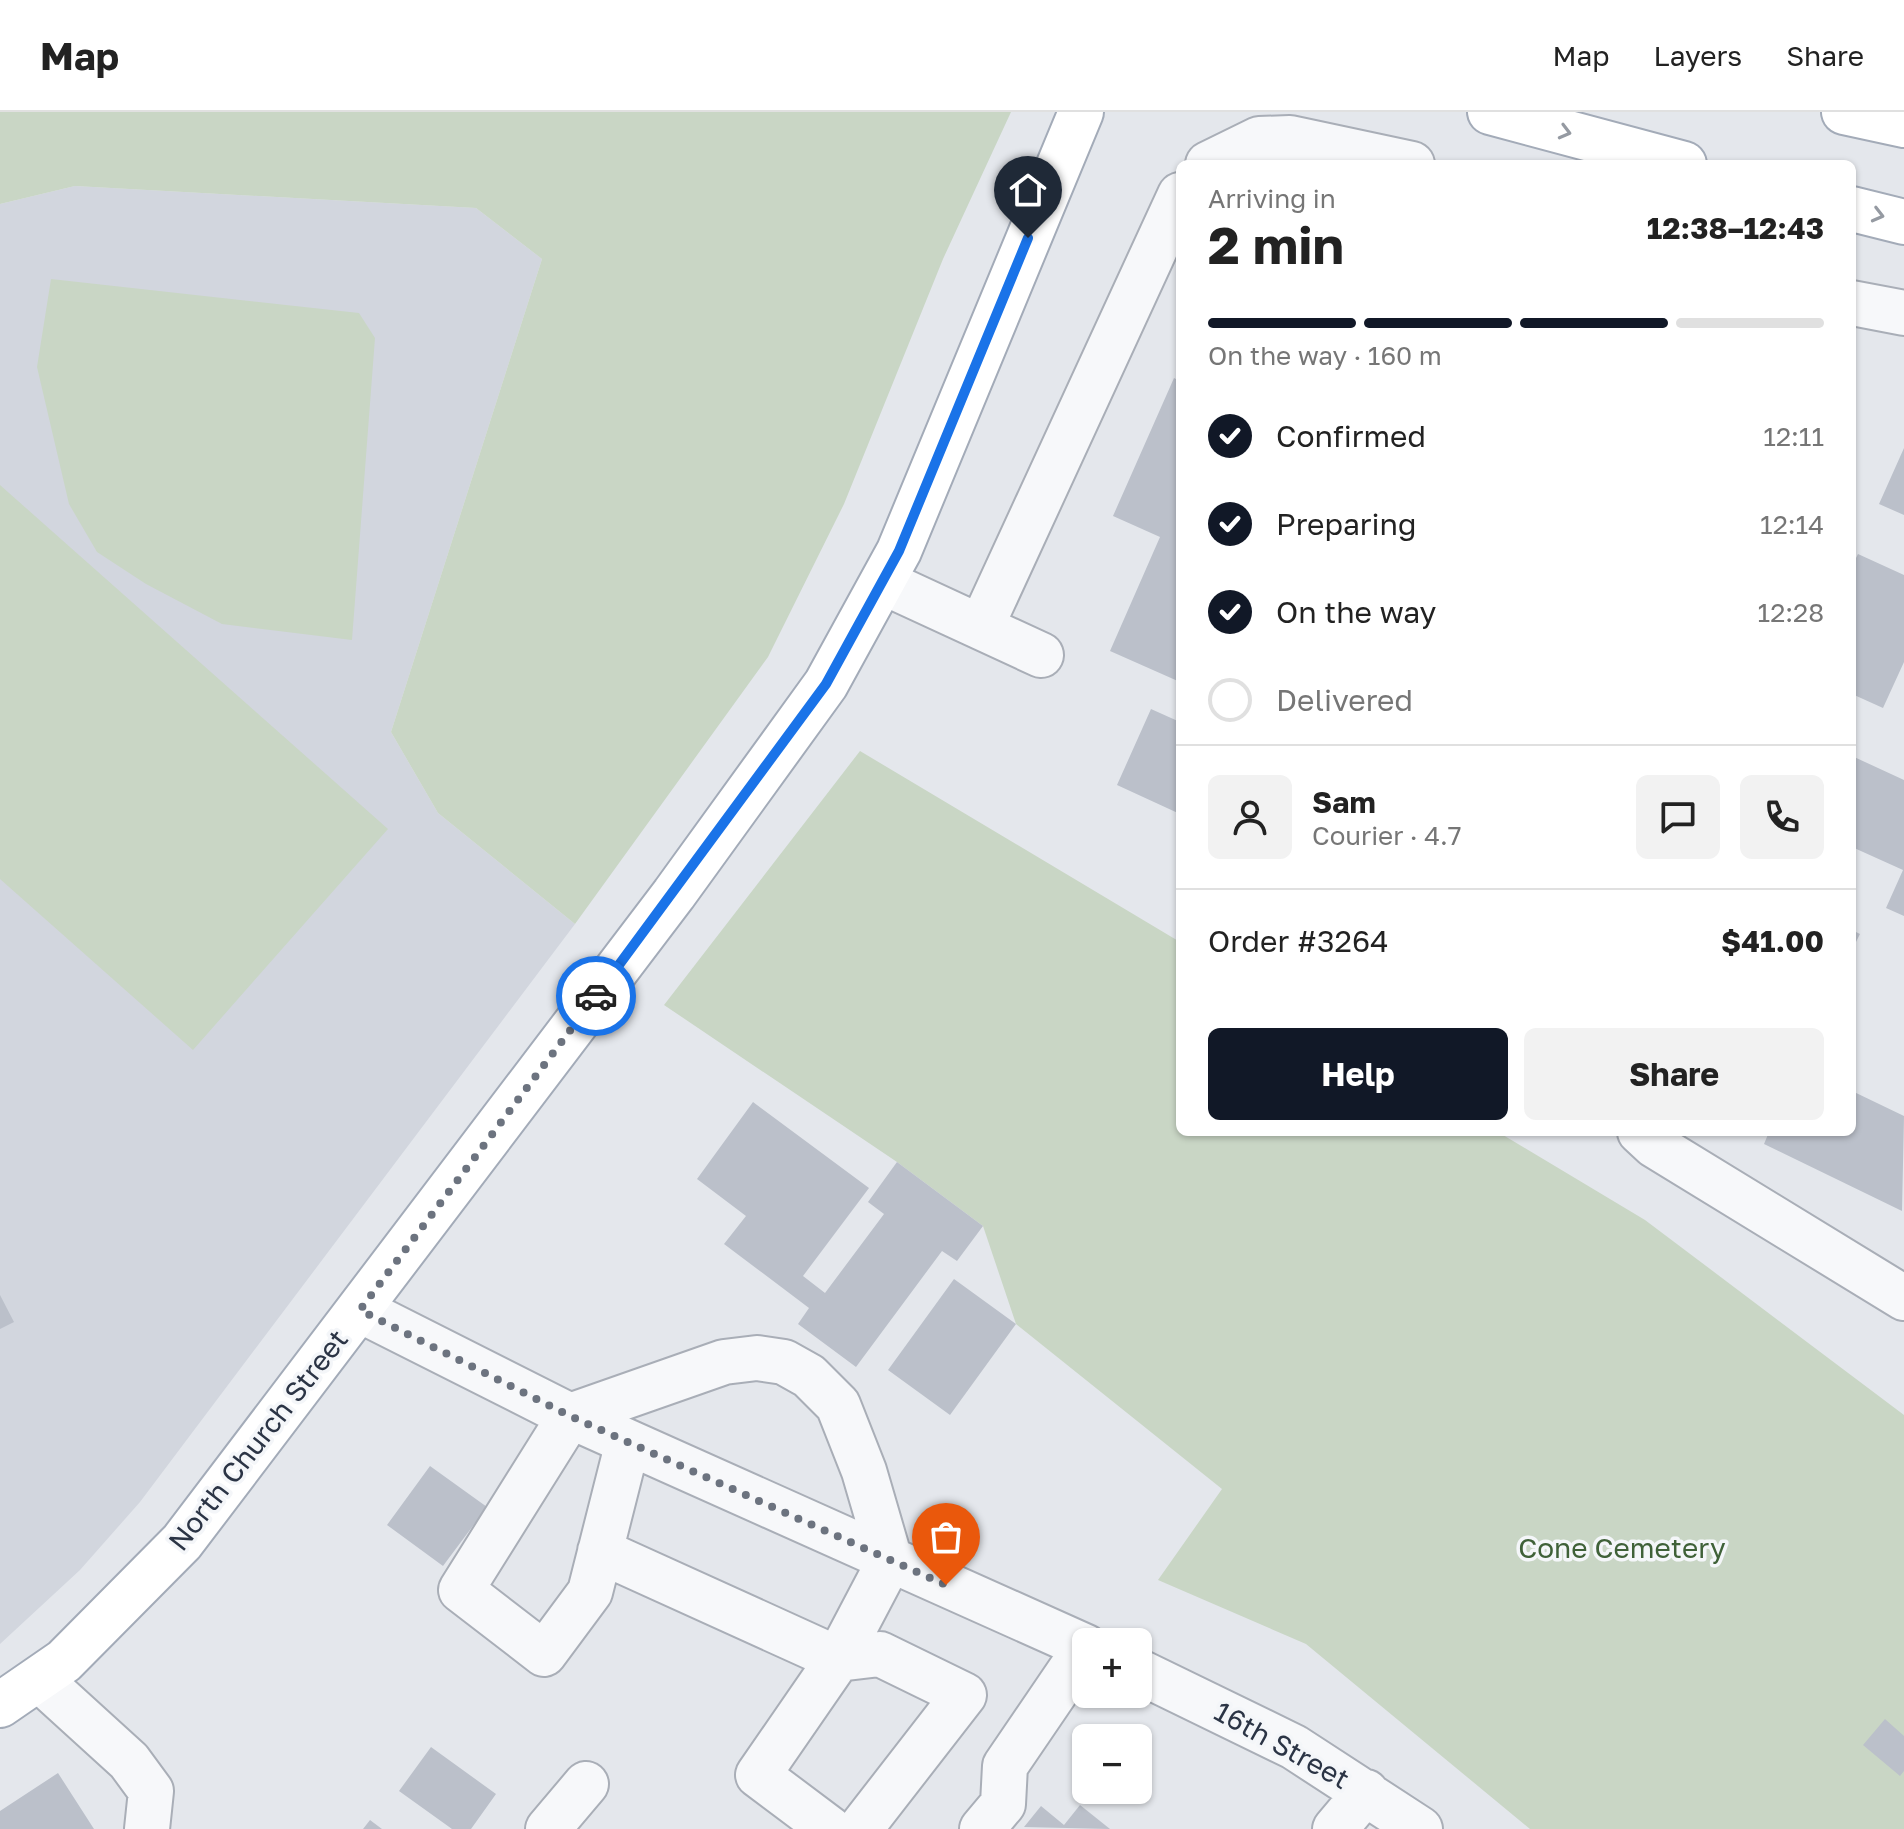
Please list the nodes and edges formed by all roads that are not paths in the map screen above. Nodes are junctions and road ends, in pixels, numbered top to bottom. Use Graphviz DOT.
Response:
graph roads {
  1 [pos="1081,112"];
  2 [pos="1490,112"];
  3 [pos="1844,112"];
  4 [pos="1904,125"];
  5 [pos="1216,160"];
  6 [pos="1393,160"];
  7 [pos="1669,160"];
  8 [pos="1176,204"];
  9 [pos="1856,210"];
  10 [pos="1904,222"];
  11 [pos="1856,304"];
  12 [pos="1904,313"];
  13 [pos="883,582"];
  14 [pos="981,627"];
  15 [pos="1041,655"];
  16 [pos="1644,1136"];
  17 [pos="1904,1298"];
  18 [pos="360,1310"];
  19 [pos="570,1416"];
  20 [pos="628,1442"];
  21 [pos="600,1551"];
  22 [pos="890,1560"];
  23 [pos="1072,1641"];
  24 [pos="838,1659"];
  25 [pos="1072,1668"];
  26 [pos="1152,1678"];
  27 [pos="40,1680"];
  28 [pos="0,1705"];
  29 [pos="586,1784"];
  30 [pos="1366,1792"];
  31 [pos="147,1829"];
  32 [pos="548,1829"];
  33 [pos="830,1829"];
  34 [pos="860,1829"];
  35 [pos="982,1829"];
  36 [pos="1335,1829"];
  37 [pos="1420,1829"];
  1 -- 13 [label="main road, North Church Street"];
  2 -- 7 [label="main road, one-way"];
  3 -- 4 [label="main road"];
  5 -- 6 [label="street"];
  8 -- 14 [label="street"];
  9 -- 10 [label="main road, one-way"];
  11 -- 12 [label="street"];
  13 -- 14 [label="street"];
  13 -- 18 [label="main road, North Church Street"];
  14 -- 15 [label="street"];
  16 -- 17 [label="street"];
  18 -- 19 [label="street"];
  18 -- 27 [label="main road, North Church Street"];
  19 -- 20 [label="street"];
  19 -- 21 [label="street"];
  19 -- 22 [label="street"];
  20 -- 21 [label="street"];
  20 -- 22 [label="street"];
  21 -- 24 [label="street"];
  22 -- 23 [label="street"];
  22 -- 24 [label="street"];
  24 -- 33 [label="street"];
  24 -- 34 [label="street"];
  25 -- 35 [label="street"];
  26 -- 30 [label="street, 16th Street"];
  27 -- 28 [label="main road, North Church Street"];
  27 -- 31 [label="street"];
  29 -- 32 [label="street"];
  30 -- 36 [label="street"];
  30 -- 37 [label="street, 16th Street"];
}
